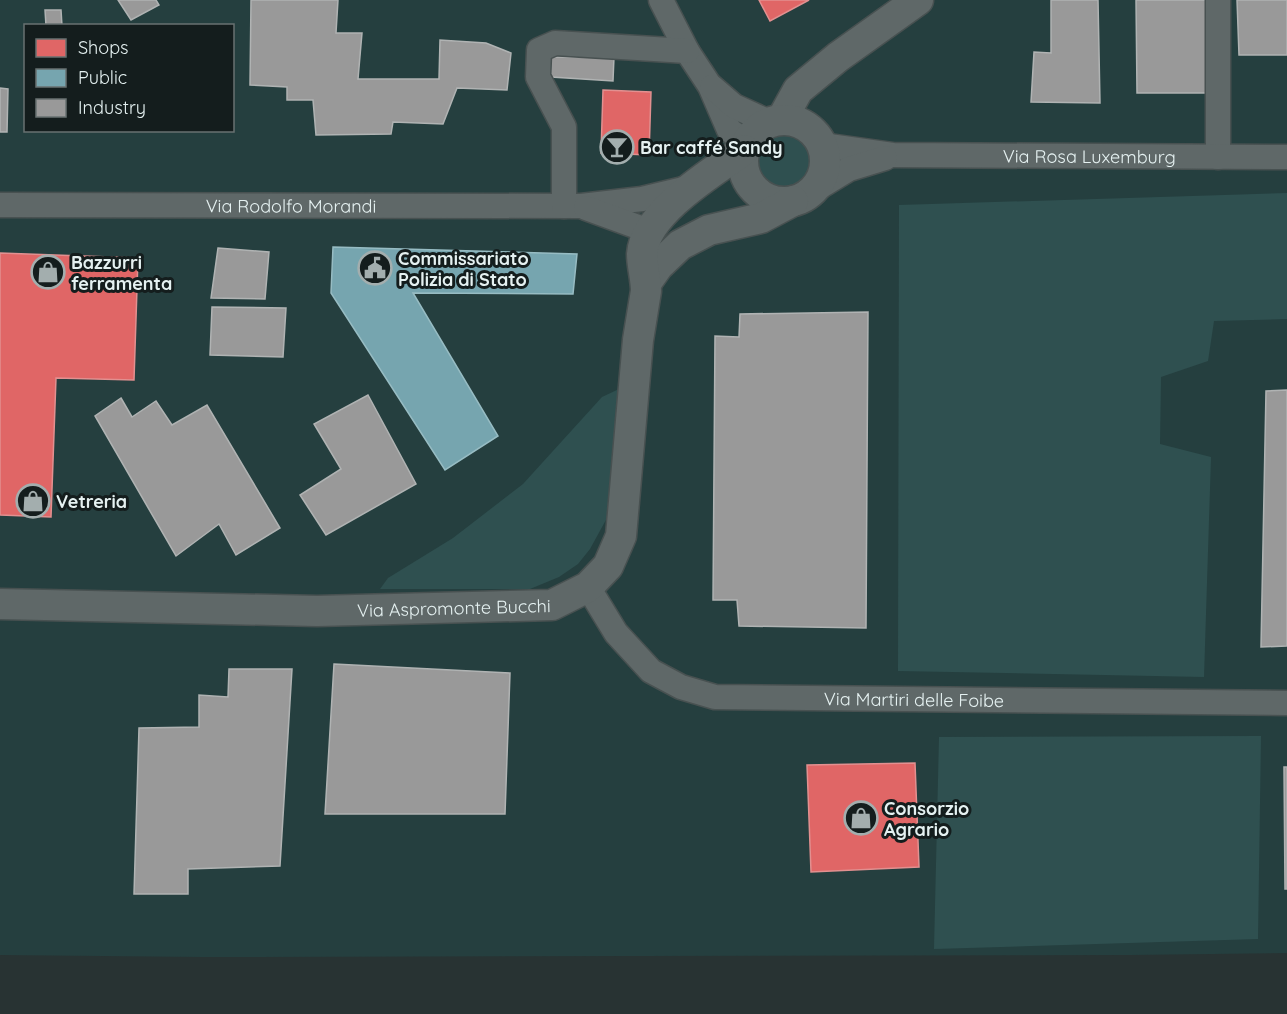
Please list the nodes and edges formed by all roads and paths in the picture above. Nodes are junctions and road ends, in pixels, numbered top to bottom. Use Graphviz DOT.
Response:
graph roads {
  1 [pos="661,0"];
  2 [pos="918,0"];
  3 [pos="1218,0"];
  4 [pos="687,51"];
  5 [pos="838,57"];
  6 [pos="710,86"];
  7 [pos="776,121"];
  8 [pos="819,140"];
  9 [pos="745,146"];
  10 [pos="893,155"];
  11 [pos="1218,157"];
  12 [pos="1287,157"];
  13 [pos="694,186"];
  14 [pos="800,198"];
  15 [pos="0,205"];
  16 [pos="572,206"];
  17 [pos="709,230"];
  18 [pos="646,242"];
  19 [pos="646,283"];
  20 [pos="588,587"];
  21 [pos="0,604"];
  22 [pos="1287,703"];
  1 -- 4 [label="street"];
  2 -- 5 [label="street"];
  3 -- 11 [label="street"];
  4 -- 6 [label="street"];
  4 -- 16 [label="street"];
  5 -- 7 [label="street"];
  5 -- 8 [label="street"];
  6 -- 7 [label="street"];
  6 -- 9 [label="street"];
  7 -- 8 [label="street"];
  7 -- 9 [label="street"];
  8 -- 10 [label="street, Via Rosa Luxemburg"];
  8 -- 14 [label="street"];
  9 -- 13 [label="street"];
  9 -- 14 [label="street"];
  10 -- 11 [label="street, Via Rosa Luxemburg"];
  10 -- 14 [label="street, Via Rosa Luxemburg"];
  11 -- 12 [label="street, Via Rosa Luxemburg"];
  13 -- 16 [label="street, Via Rodolfo Morandi"];
  13 -- 18 [label="street"];
  14 -- 17 [label="street"];
  15 -- 16 [label="street, Via Rodolfo Morandi"];
  16 -- 18 [label="street, Via Rodolfo Morandi"];
  17 -- 18 [label="street"];
  17 -- 19 [label="street"];
  18 -- 19 [label="street, Via Aspromonte Bucchi"];
  19 -- 20 [label="street, Via Aspromonte Bucchi"];
  20 -- 21 [label="street, Via Aspromonte Bucchi"];
  20 -- 22 [label="street, Via Martiri delle Foibe"];
}
